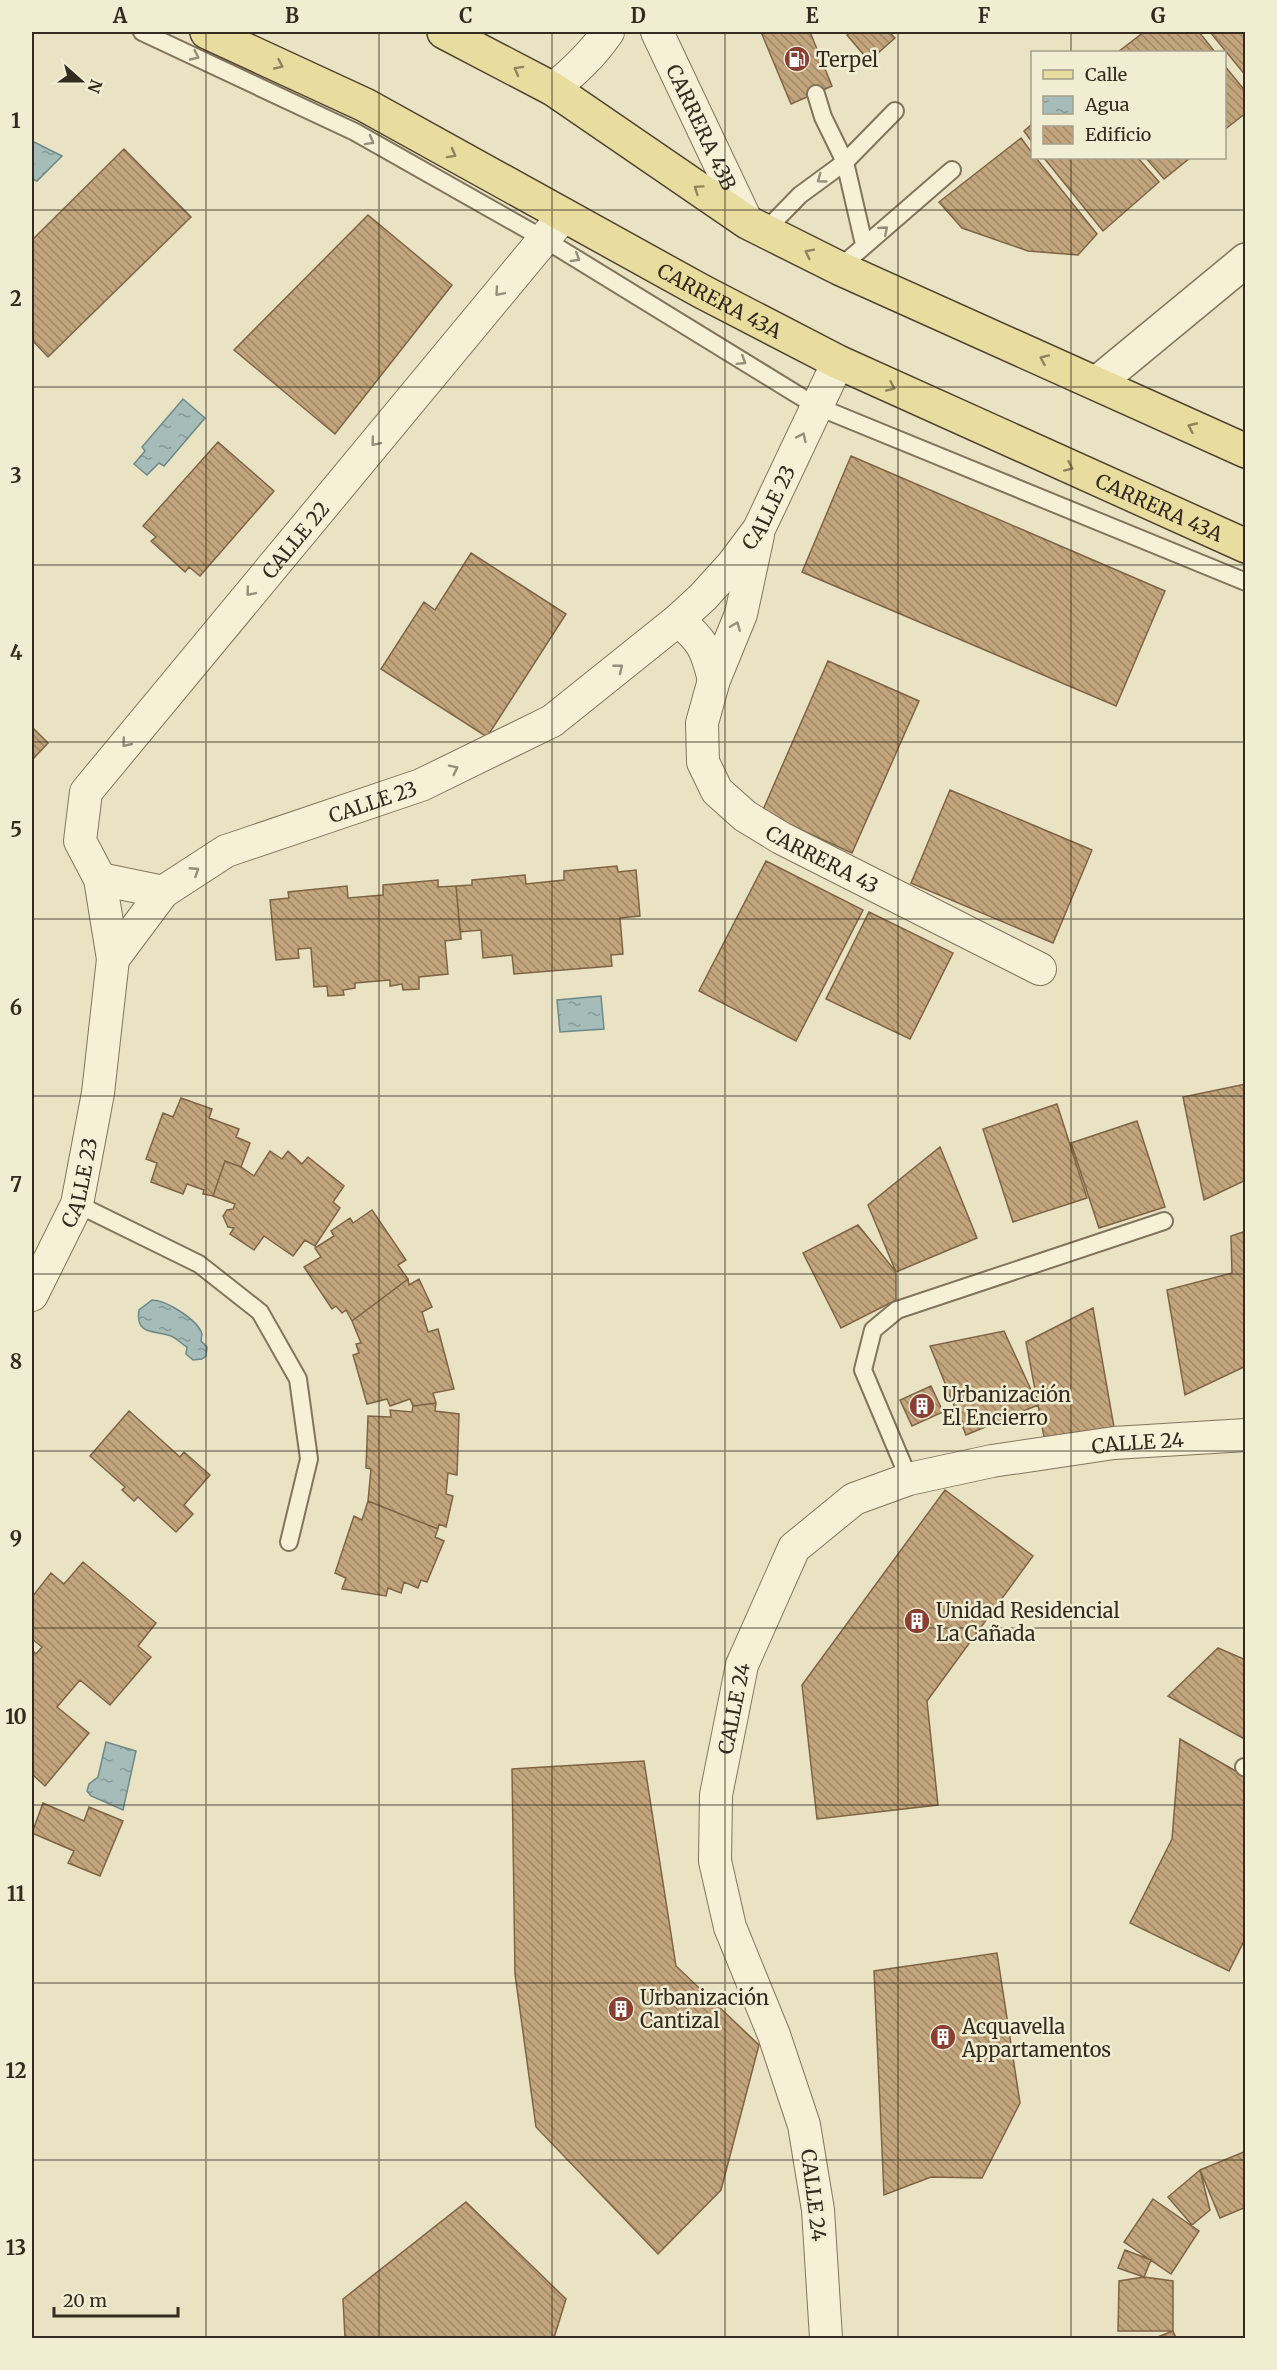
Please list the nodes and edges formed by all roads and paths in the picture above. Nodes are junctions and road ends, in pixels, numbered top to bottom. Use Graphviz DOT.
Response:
graph roads {
  1 [pos="142,32"];
  2 [pos="207,32"];
  3 [pos="608,32"];
  4 [pos="657,32"];
  5 [pos="458,35"];
  6 [pos="553,89"];
  7 [pos="816,94"];
  8 [pos="895,111"];
  9 [pos="845,162"];
  10 [pos="952,170"];
  11 [pos="756,226"];
  12 [pos="554,227"];
  13 [pos="863,240"];
  14 [pos="1245,260"];
  15 [pos="839,268"];
  16 [pos="838,362"];
  17 [pos="1097,383"];
  18 [pos="816,406"];
  19 [pos="1245,451"];
  20 [pos="759,529"];
  21 [pos="1245,546"];
  22 [pos="1245,582"];
  23 [pos="678,620"];
  24 [pos="714,680"];
  25 [pos="100,879"];
  26 [pos="163,892"];
  27 [pos="113,959"];
  28 [pos="1040,969"];
  29 [pos="77,1204"];
  30 [pos="1164,1221"];
  31 [pos="32,1295"];
  32 [pos="1245,1434"];
  33 [pos="909,1479"];
  34 [pos="289,1542"];
  35 [pos="826,2338"];
  1 -- 12 [label="lane, one-way"];
  2 -- 12 [label="main road, CARRERA 43A, one-way"];
  3 -- 6 [label="street"];
  4 -- 11 [label="street, CARRERA 43B"];
  6 -- 5 [label="main road, one-way"];
  11 -- 6 [label="main road, one-way"];
  7 -- 9 [label="lane"];
  8 -- 9 [label="lane"];
  9 -- 11 [label="lane, one-way"];
  9 -- 13 [label="lane"];
  15 -- 10 [label="lane, one-way"];
  15 -- 11 [label="main road, one-way"];
  12 -- 16 [label="main road, CARRERA 43A"];
  12 -- 18 [label="lane, one-way"];
  12 -- 25 [label="street, CALLE 22, one-way"];
  14 -- 17 [label="street"];
  17 -- 15 [label="main road, one-way"];
  16 -- 18 [label="street, CALLE 23"];
  16 -- 21 [label="main road, CARRERA 43A, one-way"];
  19 -- 17 [label="main road, one-way"];
  20 -- 18 [label="street, CALLE 23, one-way"];
  18 -- 22 [label="lane"];
  20 -- 23 [label="street, CALLE 23"];
  24 -- 20 [label="street, CARRERA 43, one-way"];
  23 -- 24 [label="street"];
  26 -- 23 [label="street, CALLE 23, one-way"];
  24 -- 28 [label="street, CARRERA 43"];
  25 -- 26 [label="street"];
  25 -- 27 [label="street, CALLE 22"];
  26 -- 27 [label="street, CALLE 23"];
  27 -- 29 [label="street, CALLE 23"];
  29 -- 31 [label="street, CALLE 23"];
  29 -- 34 [label="lane"];
  30 -- 33 [label="lane"];
  32 -- 33 [label="street, CALLE 24"];
  33 -- 35 [label="street, CALLE 24"];
}
